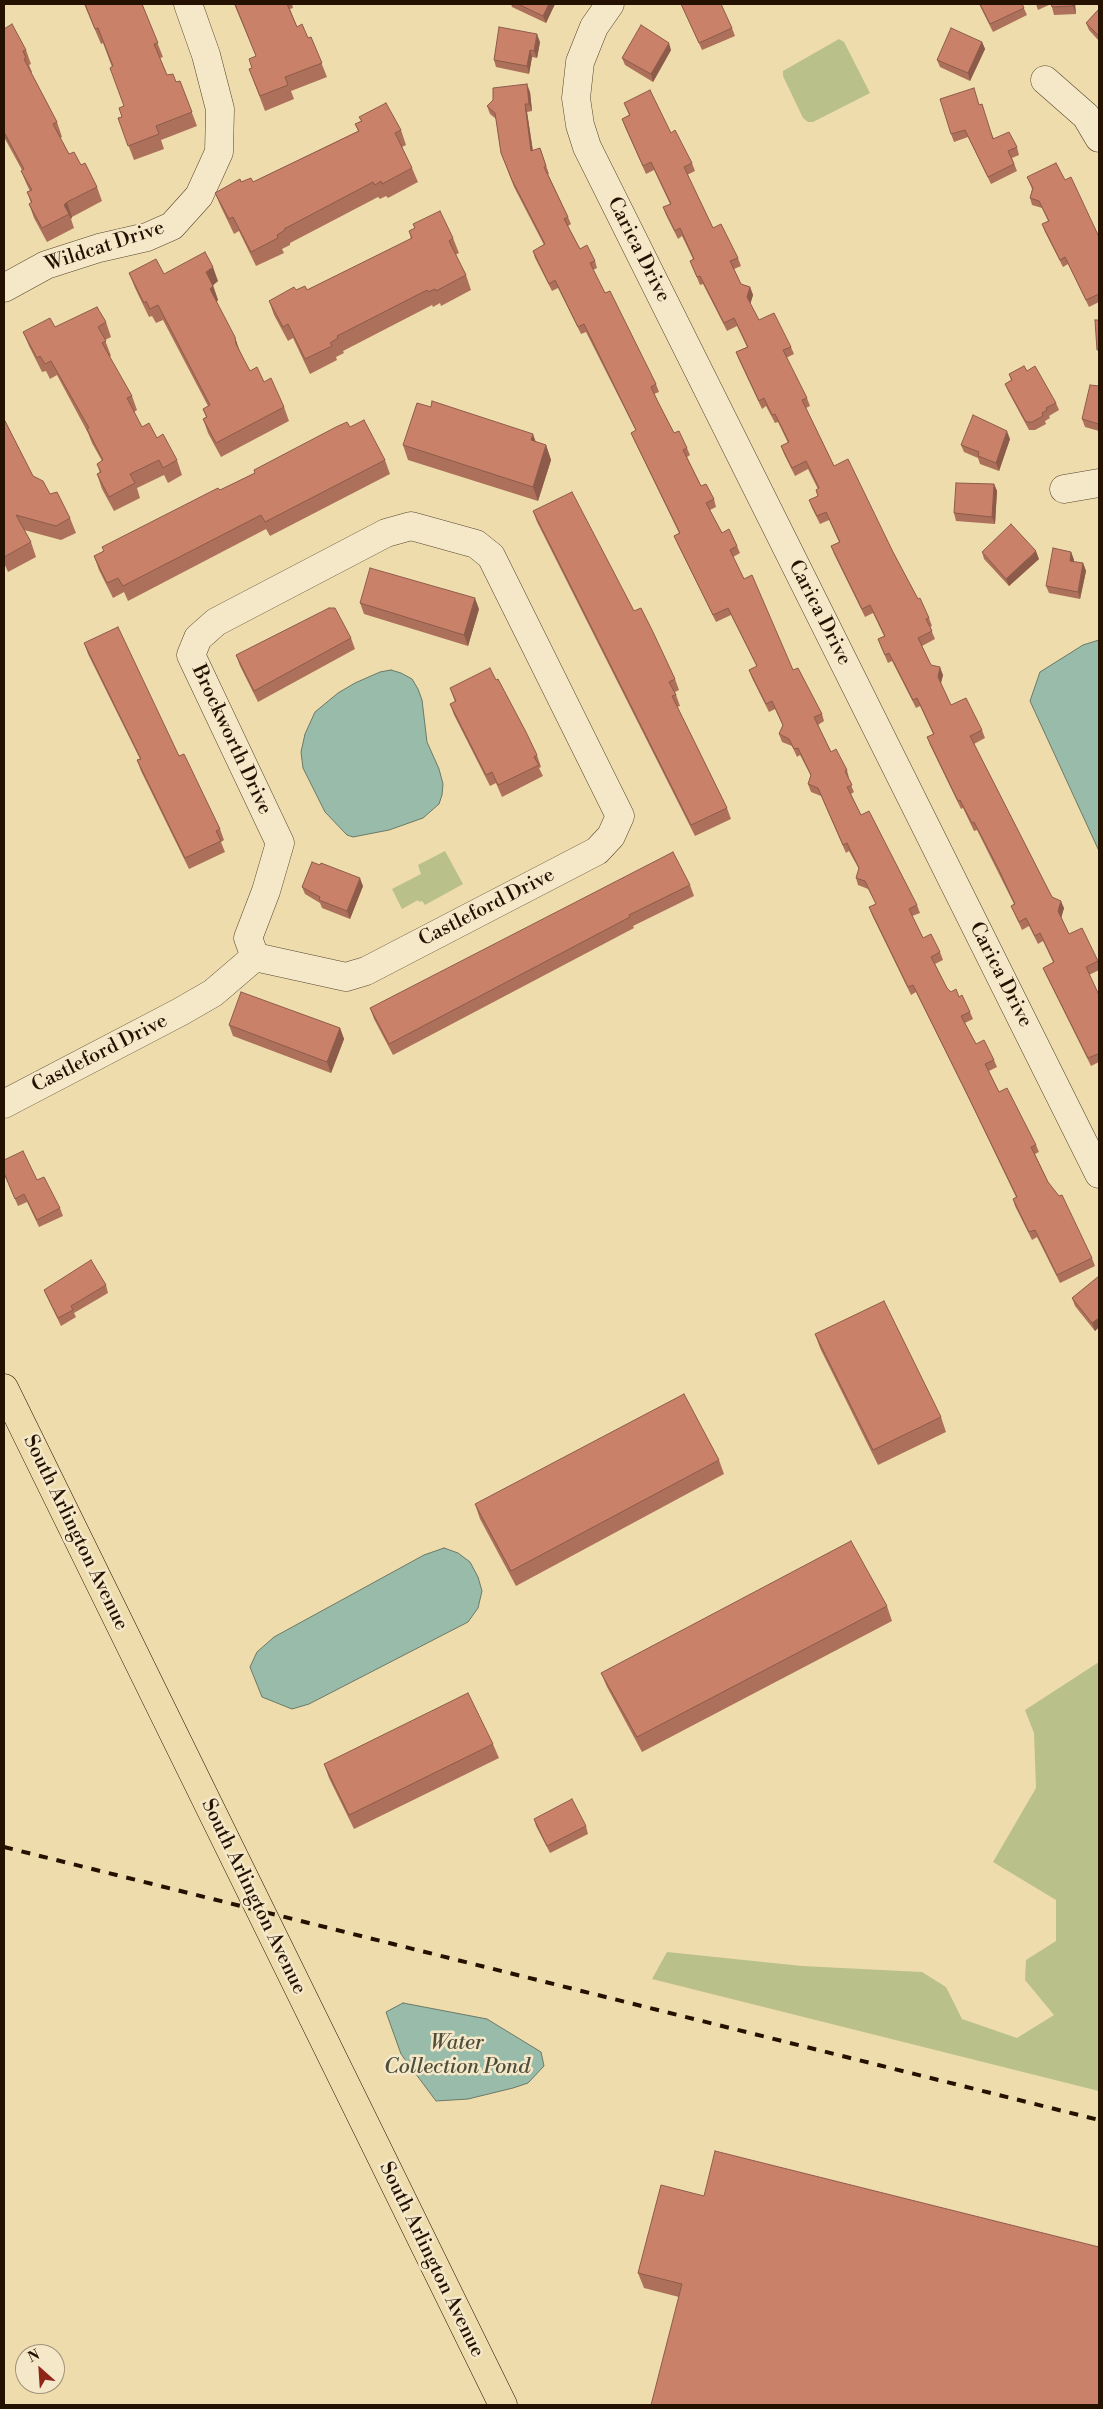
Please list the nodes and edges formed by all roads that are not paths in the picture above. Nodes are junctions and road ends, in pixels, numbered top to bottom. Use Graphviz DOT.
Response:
graph roads {
  1 [pos="188,4"];
  2 [pos="610,4"];
  3 [pos="1046,80"];
  4 [pos="1099,138"];
  5 [pos="4,288"];
  6 [pos="1099,483"];
  7 [pos="1064,489"];
  8 [pos="411,526"];
  9 [pos="255,957"];
  10 [pos="4,1104"];
  11 [pos="1091,1135"];
  12 [pos="1099,1174"];
  13 [pos="4,1388"];
  14 [pos="504,2405"];
  1 -- 5 [label="street, Wildcat Drive"];
  2 -- 11 [label="street, Carica Drive"];
  3 -- 4 [label="street"];
  6 -- 7 [label="street"];
  8 -- 9 [label="street, Brockworth Drive"];
  8 -- 9 [label="street, Castleford Drive"];
  9 -- 10 [label="street, Castleford Drive"];
  11 -- 12 [label="street, Carica Drive"];
  13 -- 14 [label="main road, South Arlington Avenue"];
}
